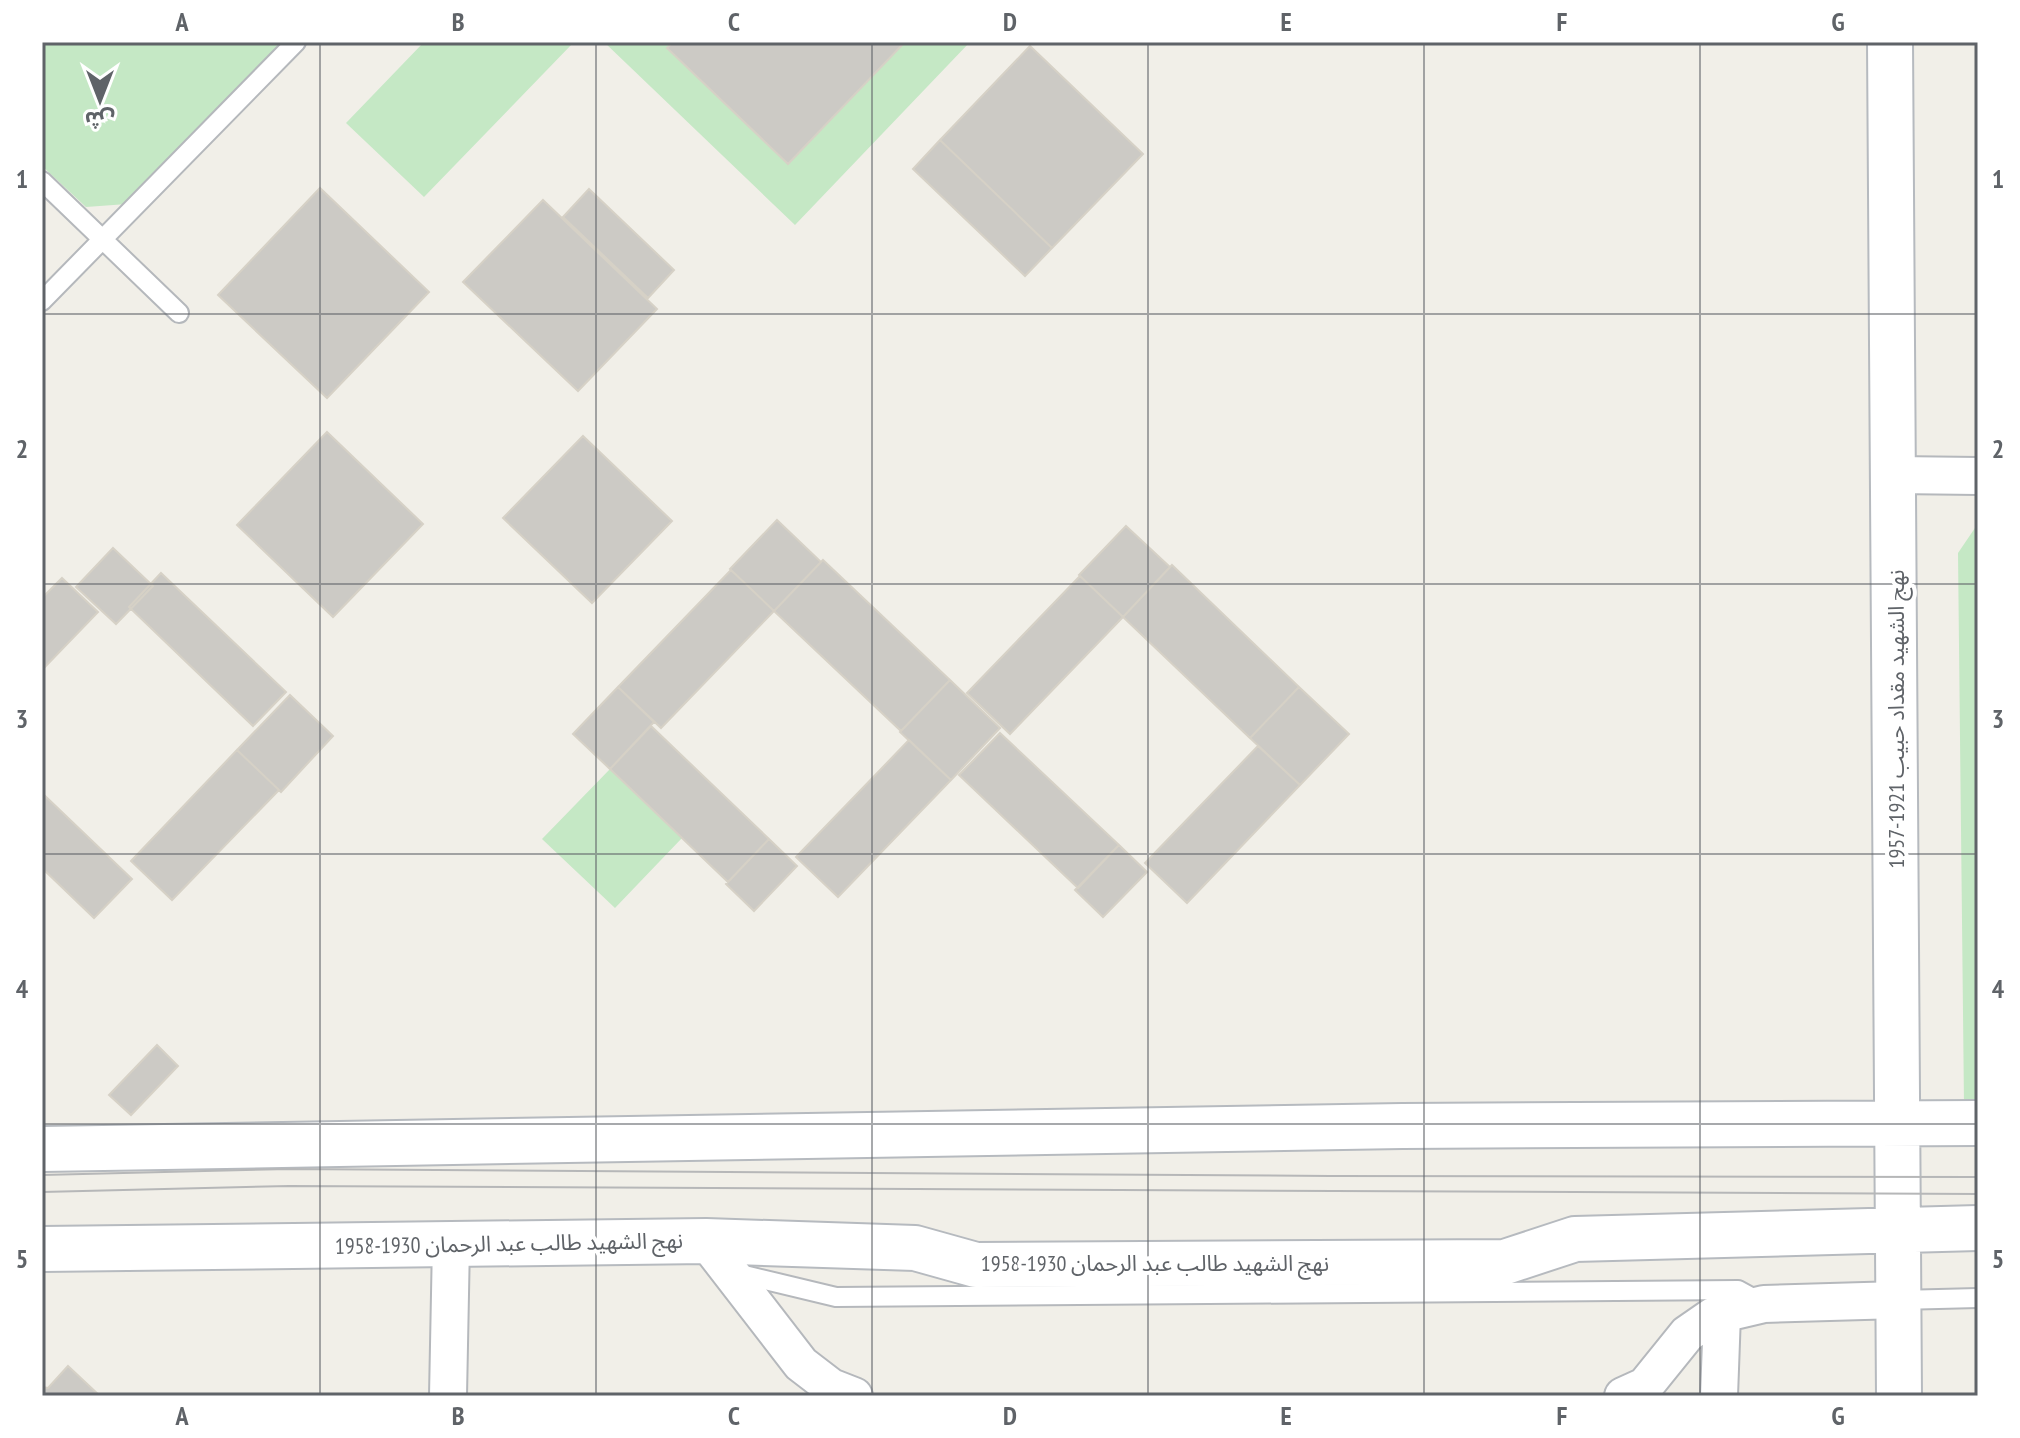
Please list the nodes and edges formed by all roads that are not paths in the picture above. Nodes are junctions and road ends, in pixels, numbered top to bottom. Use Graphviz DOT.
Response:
graph roads {
  1 [pos="296,42"];
  2 [pos="1890,42"];
  3 [pos="42,181"];
  4 [pos="102,241"];
  5 [pos="42,301"];
  6 [pos="179,313"];
  7 [pos="1895,475"];
  8 [pos="1978,476"];
  9 [pos="1899,1123"];
  10 [pos="1978,1123"];
  11 [pos="42,1149"];
  12 [pos="1978,1228"];
  13 [pos="1899,1229"];
  14 [pos="451,1243"];
  15 [pos="42,1249"];
  16 [pos="718,1256"];
  17 [pos="1978,1298"];
  18 [pos="1899,1300"];
  19 [pos="1764,1304"];
  20 [pos="1722,1314"];
  21 [pos="848,1395"];
  22 [pos="448,1396"];
  23 [pos="1623,1396"];
  24 [pos="1719,1396"];
  25 [pos="1899,1396"];
  1 -- 4 [label="lane"];
  2 -- 7 [label="main road, نهج الشهيد مقداد حبيب 1921-1957"];
  3 -- 4 [label="lane"];
  4 -- 5 [label="lane"];
  4 -- 6 [label="lane"];
  7 -- 8 [label="street"];
  7 -- 9 [label="main road, نهج الشهيد مقداد حبيب 1921-1957"];
  9 -- 10 [label="main road"];
  9 -- 11 [label="main road"];
  9 -- 13 [label="main road, نهج الشهيد مقداد حبيب 1921-1957"];
  12 -- 13 [label="main road, نهج الشهيد طالب عبد الرحمان 1930-1958"];
  13 -- 16 [label="main road, نهج الشهيد طالب عبد الرحمان 1930-1958"];
  13 -- 18 [label="main road, نهج الشهيد مقداد حبيب 1921-1957"];
  14 -- 15 [label="main road, نهج الشهيد طالب عبد الرحمان 1930-1958"];
  14 -- 16 [label="main road, نهج الشهيد طالب عبد الرحمان 1930-1958"];
  14 -- 22 [label="street"];
  16 -- 19 [label="lane"];
  16 -- 21 [label="street"];
  17 -- 18 [label="lane"];
  18 -- 19 [label="street"];
  18 -- 25 [label="main road, نهج الشهيد مقداد حبيب 1921-1957"];
  19 -- 20 [label="street"];
  20 -- 23 [label="street"];
  20 -- 24 [label="street"];
}
